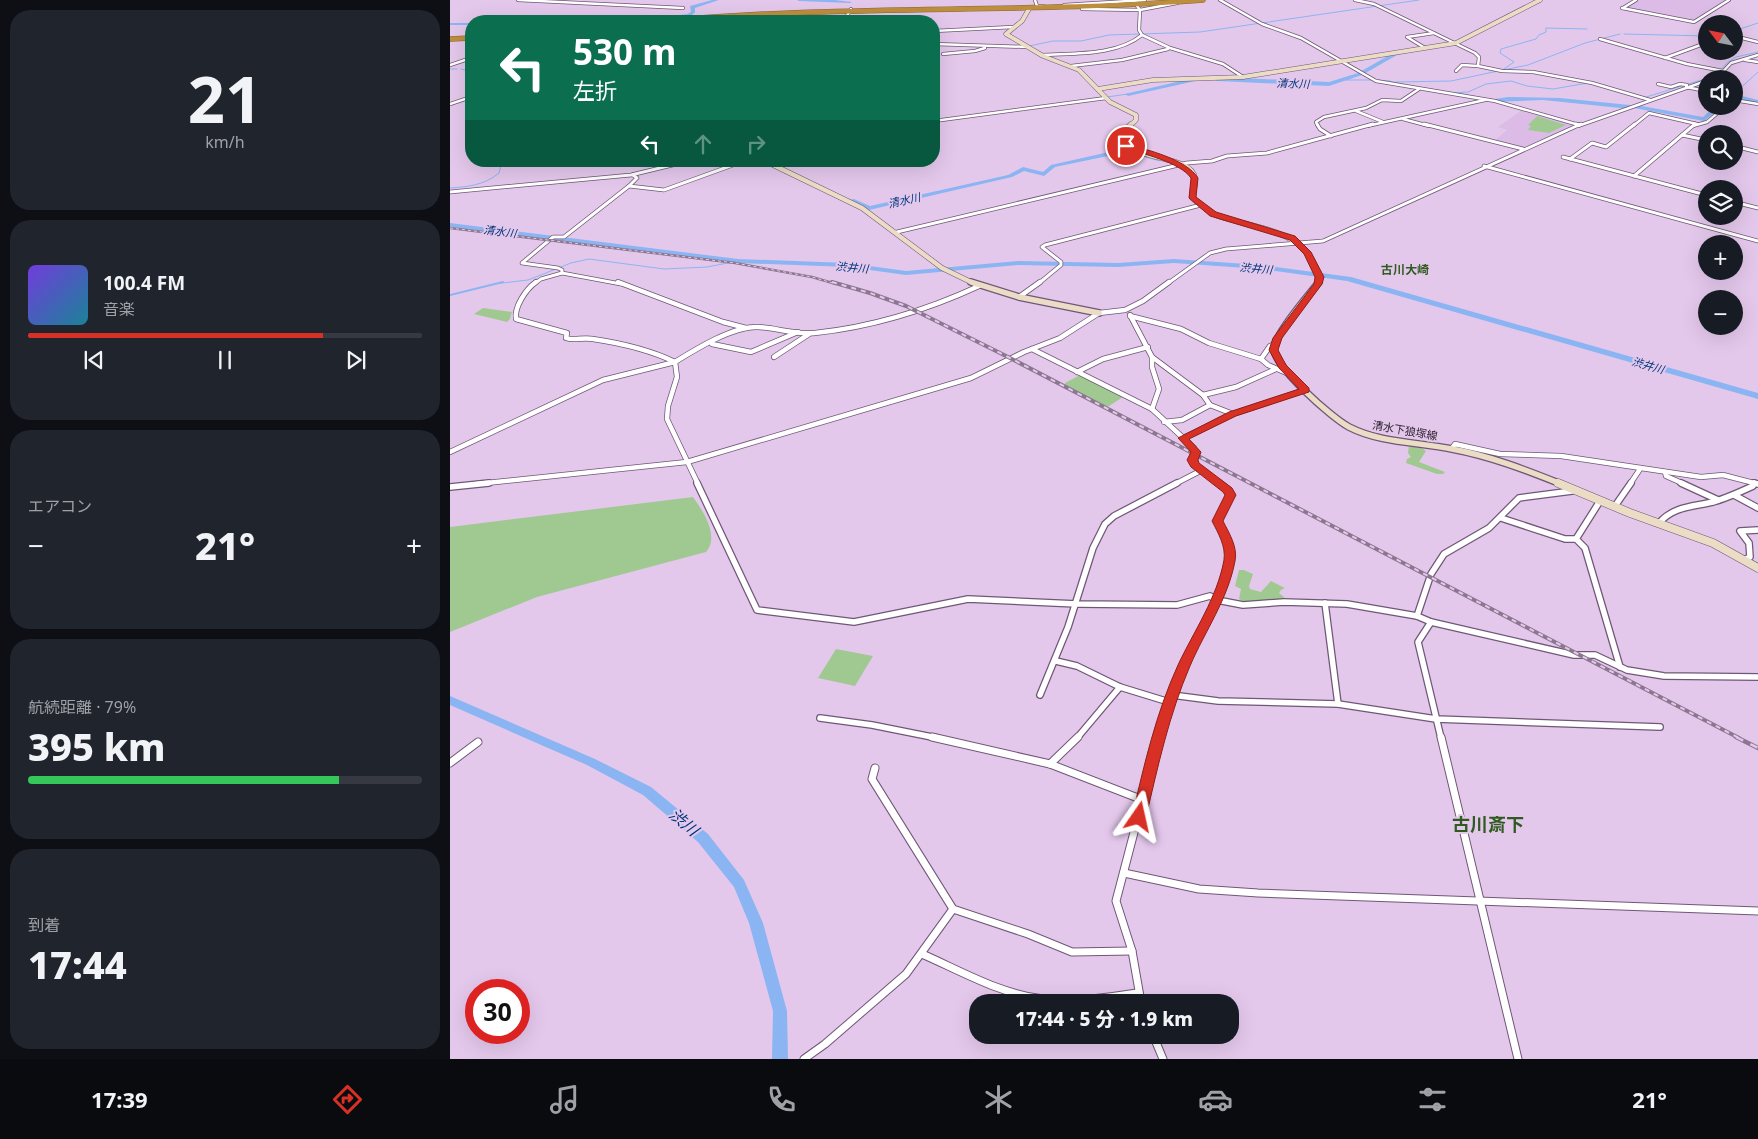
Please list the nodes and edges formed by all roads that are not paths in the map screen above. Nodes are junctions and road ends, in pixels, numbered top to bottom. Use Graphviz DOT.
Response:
graph roads {
  1 [pos="518,0"];
  2 [pos="1036,0"];
  3 [pos="1145,0"];
  4 [pos="1162,0"];
  5 [pos="1203,0"];
  6 [pos="1220,0"];
  7 [pos="1355,0"];
  8 [pos="1540,0"];
  9 [pos="1636,0"];
  10 [pos="1729,0"];
  11 [pos="1127,7"];
  12 [pos="683,8"];
  13 [pos="1138,8"];
  14 [pos="851,9"];
  15 [pos="1029,9"];
  16 [pos="1082,9"];
  17 [pos="756,13"];
  18 [pos="734,15"];
  19 [pos="848,15"];
  20 [pos="1013,27"];
  21 [pos="940,31"];
  22 [pos="1434,33"];
  23 [pos="1142,35"];
  24 [pos="465,38"];
  25 [pos="1743,38"];
  26 [pos="450,39"];
  27 [pos="1600,39"];
  28 [pos="1758,42"];
  29 [pos="1456,43"];
  30 [pos="940,44"];
  31 [pos="1698,46"];
  32 [pos="1001,47"];
  33 [pos="1028,47"];
  34 [pos="964,48"];
  35 [pos="1170,48"];
  36 [pos="1425,48"];
  37 [pos="981,49"];
  38 [pos="996,49"];
  39 [pos="1018,50"];
  40 [pos="943,54"];
  41 [pos="1042,55"];
  42 [pos="1758,55"];
  43 [pos="1665,58"];
  44 [pos="1743,59"];
  45 [pos="1743,59"];
  46 [pos="465,60"];
  47 [pos="1739,60"];
  48 [pos="1342,62"];
  49 [pos="1758,62"];
  50 [pos="450,65"];
  51 [pos="1071,66"];
  52 [pos="1478,66"];
  53 [pos="1721,70"];
  54 [pos="1456,71"];
  55 [pos="1251,76"];
  56 [pos="1243,77"];
  57 [pos="1257,80"];
  58 [pos="1698,82"];
  59 [pos="1658,84"];
  60 [pos="1685,85"];
  61 [pos="1098,89"];
  62 [pos="1419,89"];
  63 [pos="1698,89"];
  64 [pos="1106,97"];
  65 [pos="1743,98"];
  66 [pos="465,99"];
  67 [pos="1646,99"];
  68 [pos="1486,100"];
  69 [pos="1743,101"];
  70 [pos="1758,102"];
  71 [pos="450,104"];
  72 [pos="1356,111"];
  73 [pos="1715,115"];
  74 [pos="1401,118"];
  75 [pos="940,120"];
  76 [pos="1383,122"];
  77 [pos="1697,124"];
  78 [pos="1579,125"];
  79 [pos="1682,135"];
  80 [pos="1331,136"];
  81 [pos="1698,138"];
  82 [pos="1743,148"];
  83 [pos="1523,149"];
  84 [pos="1758,152"];
  85 [pos="1563,158"];
  86 [pos="1570,160"];
  87 [pos="1180,165"];
  88 [pos="1484,166"];
  89 [pos="665,167"];
  90 [pos="727,167"];
  91 [pos="777,167"];
  92 [pos="634,175"];
  93 [pos="1634,176"];
  94 [pos="629,186"];
  95 [pos="450,192"];
  96 [pos="1698,193"];
  97 [pos="1743,204"];
  98 [pos="1201,205"];
  99 [pos="1758,208"];
  100 [pos="896,232"];
  101 [pos="1758,240"];
  102 [pos="1300,244"];
  103 [pos="560,270"];
  104 [pos="979,286"];
  105 [pos="1019,297"];
  106 [pos="1125,310"];
  107 [pos="1099,313"];
  108 [pos="1130,316"];
  109 [pos="746,328"];
  110 [pos="798,332"];
  111 [pos="809,334"];
  112 [pos="712,344"];
  113 [pos="1274,344"];
  114 [pos="1148,347"];
  115 [pos="1032,349"];
  116 [pos="774,357"];
  117 [pos="1152,357"];
  118 [pos="1261,359"];
  119 [pos="675,362"];
  120 [pos="1276,369"];
  121 [pos="1077,372"];
  122 [pos="1289,374"];
  123 [pos="1305,390"];
  124 [pos="1203,395"];
  125 [pos="1210,405"];
  126 [pos="1152,409"];
  127 [pos="1233,414"];
  128 [pos="1164,422"];
  129 [pos="1183,438"];
  130 [pos="1452,448"];
  131 [pos="450,452"];
  132 [pos="687,462"];
  133 [pos="1640,469"];
  134 [pos="1202,470"];
  135 [pos="1665,472"];
  136 [pos="1756,483"];
  137 [pos="450,487"];
  138 [pos="1575,490"];
  139 [pos="1734,495"];
  140 [pos="1719,500"];
  141 [pos="1600,501"];
  142 [pos="1615,506"];
  143 [pos="1758,508"];
  144 [pos="1501,518"];
  145 [pos="1659,523"];
  146 [pos="1758,530"];
  147 [pos="1576,540"];
  148 [pos="1746,559"];
  149 [pos="1758,568"];
  150 [pos="1217,600"];
  151 [pos="1326,603"];
  152 [pos="1077,604"];
  153 [pos="1418,616"];
  154 [pos="1431,622"];
  155 [pos="1056,661"];
  156 [pos="1620,667"];
  157 [pos="1758,677"];
  158 [pos="1120,687"];
  159 [pos="1040,695"];
  160 [pos="1172,695"];
  161 [pos="1169,702"];
  162 [pos="1338,704"];
  163 [pos="820,718"];
  164 [pos="1436,719"];
  165 [pos="1660,726"];
  166 [pos="478,742"];
  167 [pos="450,763"];
  168 [pos="1050,764"];
  169 [pos="875,768"];
  170 [pos="1143,800"];
  171 [pos="1124,873"];
  172 [pos="1480,902"];
  173 [pos="953,909"];
  174 [pos="1758,911"];
  175 [pos="1132,951"];
  176 [pos="922,954"];
  177 [pos="1138,993"];
  178 [pos="1157,1044"];
  179 [pos="804,1059"];
  180 [pos="1163,1059"];
  181 [pos="1518,1059"];
  1 -- 12 [label="street"];
  2 -- 3 [label="street"];
  4 -- 11 [label="street"];
  5 -- 13 [label="highway"];
  6 -- 48 [label="street"];
  7 -- 22 [label="street"];
  8 -- 29 [label="main road"];
  9 -- 10 [label="street"];
  11 -- 13 [label="highway"];
  11 -- 16 [label="highway"];
  13 -- 16 [label="street"];
  13 -- 23 [label="street"];
  14 -- 15 [label="highway"];
  14 -- 17 [label="highway"];
  14 -- 19 [label="street"];
  15 -- 16 [label="highway"];
  15 -- 20 [label="main road"];
  17 -- 18 [label="highway"];
  20 -- 21 [label="street"];
  20 -- 33 [label="main road"];
  22 -- 29 [label="street"];
  22 -- 36 [label="street"];
  23 -- 35 [label="street"];
  23 -- 41 [label="street"];
  24 -- 26 [label="highway"];
  25 -- 28 [label="street"];
  27 -- 43 [label="street"];
  29 -- 36 [label="main road"];
  29 -- 52 [label="street"];
  30 -- 32 [label="street"];
  31 -- 43 [label="street"];
  32 -- 33 [label="street"];
  32 -- 37 [label="street"];
  32 -- 38 [label="street"];
  33 -- 39 [label="street"];
  33 -- 41 [label="main road"];
  34 -- 37 [label="street"];
  35 -- 51 [label="street"];
  35 -- 56 [label="street"];
  36 -- 48 [label="main road"];
  37 -- 40 [label="street"];
  41 -- 51 [label="main road"];
  42 -- 44 [label="street"];
  43 -- 53 [label="street"];
  45 -- 49 [label="street"];
  46 -- 50 [label="street"];
  47 -- 53 [label="street"];
  48 -- 55 [label="main road"];
  48 -- 62 [label="street"];
  51 -- 61 [label="main road"];
  52 -- 54 [label="street"];
  52 -- 67 [label="street"];
  55 -- 56 [label="main road"];
  55 -- 57 [label="street"];
  56 -- 61 [label="main road"];
  58 -- 60 [label="street"];
  59 -- 60 [label="street"];
  60 -- 63 [label="street"];
  60 -- 67 [label="street"];
  61 -- 64 [label="main road"];
  62 -- 68 [label="street"];
  62 -- 72 [label="street"];
  64 -- 75 [label="street"];
  64 -- 87 [label="main road"];
  65 -- 70 [label="street"];
  66 -- 71 [label="street"];
  67 -- 78 [label="street"];
  68 -- 74 [label="street"];
  68 -- 78 [label="street"];
  69 -- 70 [label="street"];
  72 -- 76 [label="street"];
  72 -- 80 [label="street"];
  73 -- 77 [label="street"];
  74 -- 76 [label="street"];
  74 -- 83 [label="street"];
  76 -- 80 [label="street"];
  77 -- 79 [label="street"];
  77 -- 86 [label="street"];
  78 -- 83 [label="street"];
  79 -- 81 [label="street"];
  79 -- 93 [label="street"];
  80 -- 87 [label="street"];
  82 -- 84 [label="street"];
  83 -- 88 [label="street"];
  85 -- 86 [label="street"];
  86 -- 93 [label="street"];
  87 -- 98 [label="main road"];
  87 -- 100 [label="street"];
  88 -- 101 [label="street"];
  88 -- 102 [label="street"];
  89 -- 92 [label="street"];
  90 -- 94 [label="street"];
  91 -- 100 [label="main road"];
  92 -- 94 [label="street"];
  92 -- 95 [label="street"];
  93 -- 96 [label="street"];
  94 -- 103 [label="street"];
  97 -- 99 [label="street"];
  98 -- 102 [label="main road"];
  98 -- 105 [label="street"];
  100 -- 104 [label="main road"];
  102 -- 106 [label="street"];
  102 -- 113 [label="main road"];
  103 -- 109 [label="street"];
  103 -- 119 [label="street"];
  104 -- 105 [label="main road"];
  104 -- 111 [label="street"];
  105 -- 107 [label="main road"];
  106 -- 107 [label="street"];
  106 -- 108 [label="street"];
  107 -- 115 [label="street"];
  108 -- 114 [label="street"];
  108 -- 118 [label="street"];
  109 -- 110 [label="street"];
  109 -- 112 [label="street"];
  110 -- 111 [label="street"];
  110 -- 112 [label="street"];
  111 -- 116 [label="street"];
  112 -- 119 [label="street"];
  113 -- 118 [label="street"];
  113 -- 122 [label="main road, 清水下狼塚線"];
  114 -- 117 [label="street"];
  114 -- 121 [label="street"];
  115 -- 121 [label="street"];
  115 -- 132 [label="street"];
  117 -- 124 [label="street"];
  117 -- 126 [label="street"];
  118 -- 120 [label="street"];
  119 -- 131 [label="street"];
  119 -- 132 [label="street"];
  120 -- 122 [label="street"];
  120 -- 124 [label="street"];
  121 -- 126 [label="street"];
  122 -- 123 [label="main road, 清水下狼塚線"];
  123 -- 127 [label="street"];
  123 -- 130 [label="main road, 清水下狼塚線"];
  124 -- 125 [label="street"];
  125 -- 127 [label="street"];
  125 -- 128 [label="street"];
  126 -- 128 [label="street"];
  127 -- 129 [label="street"];
  128 -- 129 [label="street"];
  129 -- 134 [label="street"];
  130 -- 133 [label="street"];
  130 -- 138 [label="main road, 清水下狼塚線"];
  132 -- 137 [label="street"];
  132 -- 152 [label="street"];
  133 -- 135 [label="street"];
  133 -- 142 [label="street"];
  134 -- 150 [label="street"];
  134 -- 152 [label="street"];
  135 -- 136 [label="street"];
  135 -- 140 [label="street"];
  136 -- 139 [label="street"];
  138 -- 141 [label="main road, 清水下狼塚線"];
  138 -- 144 [label="street"];
  139 -- 140 [label="street"];
  139 -- 143 [label="street"];
  140 -- 145 [label="street"];
  141 -- 142 [label="main road, 清水下狼塚線"];
  141 -- 147 [label="street"];
  142 -- 145 [label="main road, 清水下狼塚線"];
  144 -- 147 [label="street"];
  144 -- 153 [label="street"];
  145 -- 148 [label="main road, 清水下狼塚線"];
  146 -- 148 [label="street"];
  147 -- 156 [label="street"];
  148 -- 149 [label="main road, 清水下狼塚線"];
  150 -- 151 [label="street"];
  150 -- 152 [label="street"];
  150 -- 160 [label="street"];
  151 -- 153 [label="street"];
  151 -- 162 [label="street"];
  152 -- 155 [label="street"];
  153 -- 154 [label="street"];
  154 -- 156 [label="street"];
  154 -- 164 [label="street"];
  155 -- 158 [label="street"];
  155 -- 159 [label="street"];
  156 -- 157 [label="street"];
  158 -- 161 [label="street"];
  158 -- 168 [label="street"];
  160 -- 161 [label="street"];
  160 -- 162 [label="street"];
  161 -- 170 [label="street"];
  162 -- 164 [label="street"];
  163 -- 168 [label="street"];
  164 -- 165 [label="street"];
  164 -- 172 [label="street"];
  166 -- 167 [label="street"];
  168 -- 170 [label="street"];
  169 -- 173 [label="street"];
  170 -- 171 [label="street"];
  171 -- 172 [label="street"];
  171 -- 175 [label="street"];
  172 -- 174 [label="street"];
  172 -- 181 [label="street"];
  173 -- 175 [label="street"];
  173 -- 176 [label="street"];
  175 -- 177 [label="street"];
  176 -- 177 [label="street"];
  176 -- 179 [label="street"];
  178 -- 180 [label="street"];
}
